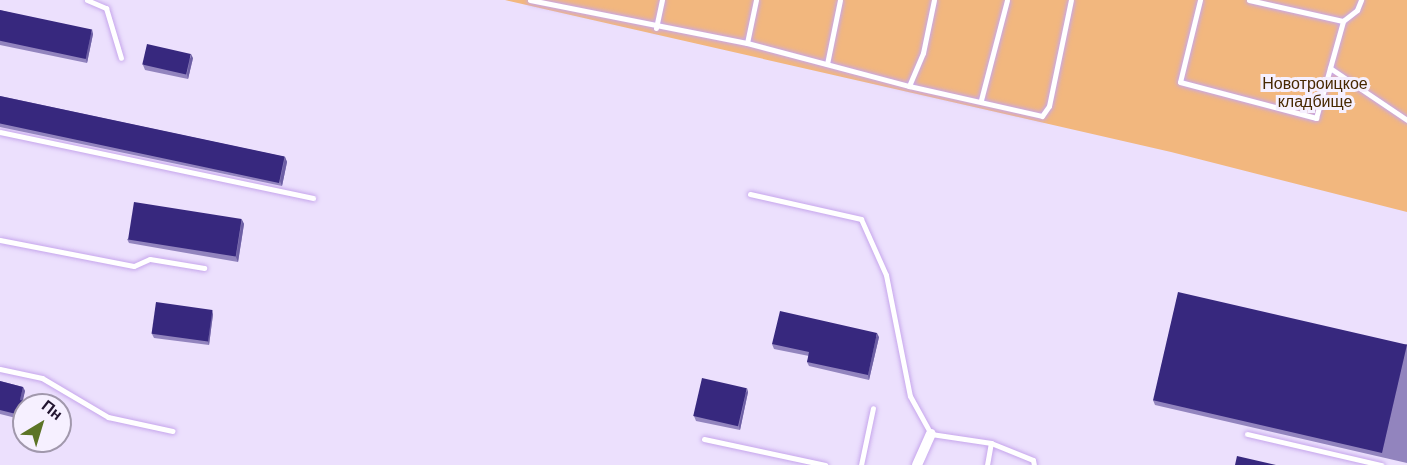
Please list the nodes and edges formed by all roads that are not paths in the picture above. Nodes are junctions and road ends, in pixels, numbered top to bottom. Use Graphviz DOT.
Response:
graph roads {
  1 [pos="87,0"];
  2 [pos="530,0"];
  3 [pos="662,0"];
  4 [pos="756,0"];
  5 [pos="840,0"];
  6 [pos="934,0"];
  7 [pos="1007,0"];
  8 [pos="1071,0"];
  9 [pos="1200,0"];
  10 [pos="1249,0"];
  11 [pos="1360,0"];
  12 [pos="553,3"];
  13 [pos="1343,21"];
  14 [pos="656,28"];
  15 [pos="747,43"];
  16 [pos="121,58"];
  17 [pos="827,64"];
  18 [pos="1330,68"];
  19 [pos="909,86"];
  20 [pos="981,100"];
  21 [pos="1407,120"];
  22 [pos="0,132"];
  23 [pos="750,194"];
  24 [pos="313,198"];
  25 [pos="0,240"];
  26 [pos="204,268"];
  27 [pos="0,369"];
  28 [pos="873,408"];
  29 [pos="172,431"];
  30 [pos="931,434"];
  31 [pos="1247,434"];
  32 [pos="704,439"];
  33 [pos="991,443"];
  34 [pos="825,465"];
  35 [pos="861,465"];
  36 [pos="917,465"];
  37 [pos="987,465"];
  38 [pos="1034,465"];
  39 [pos="1381,465"];
  1 -- 16 [label="lane"];
  2 -- 12 [label="lane"];
  3 -- 14 [label="lane"];
  4 -- 15 [label="lane"];
  5 -- 17 [label="lane"];
  6 -- 19 [label="lane"];
  7 -- 20 [label="lane"];
  8 -- 20 [label="lane"];
  9 -- 18 [label="lane"];
  10 -- 13 [label="lane"];
  11 -- 13 [label="lane"];
  12 -- 14 [label="lane"];
  13 -- 18 [label="lane"];
  14 -- 15 [label="lane"];
  15 -- 17 [label="lane"];
  17 -- 19 [label="lane"];
  18 -- 21 [label="lane"];
  19 -- 20 [label="lane"];
  22 -- 24 [label="lane"];
  23 -- 30 [label="lane"];
  25 -- 26 [label="lane"];
  27 -- 29 [label="lane"];
  28 -- 35 [label="lane"];
  30 -- 33 [label="lane"];
  30 -- 36 [label="street"];
  31 -- 39 [label="lane"];
  32 -- 34 [label="lane"];
  33 -- 37 [label="lane"];
  33 -- 38 [label="lane"];
}
